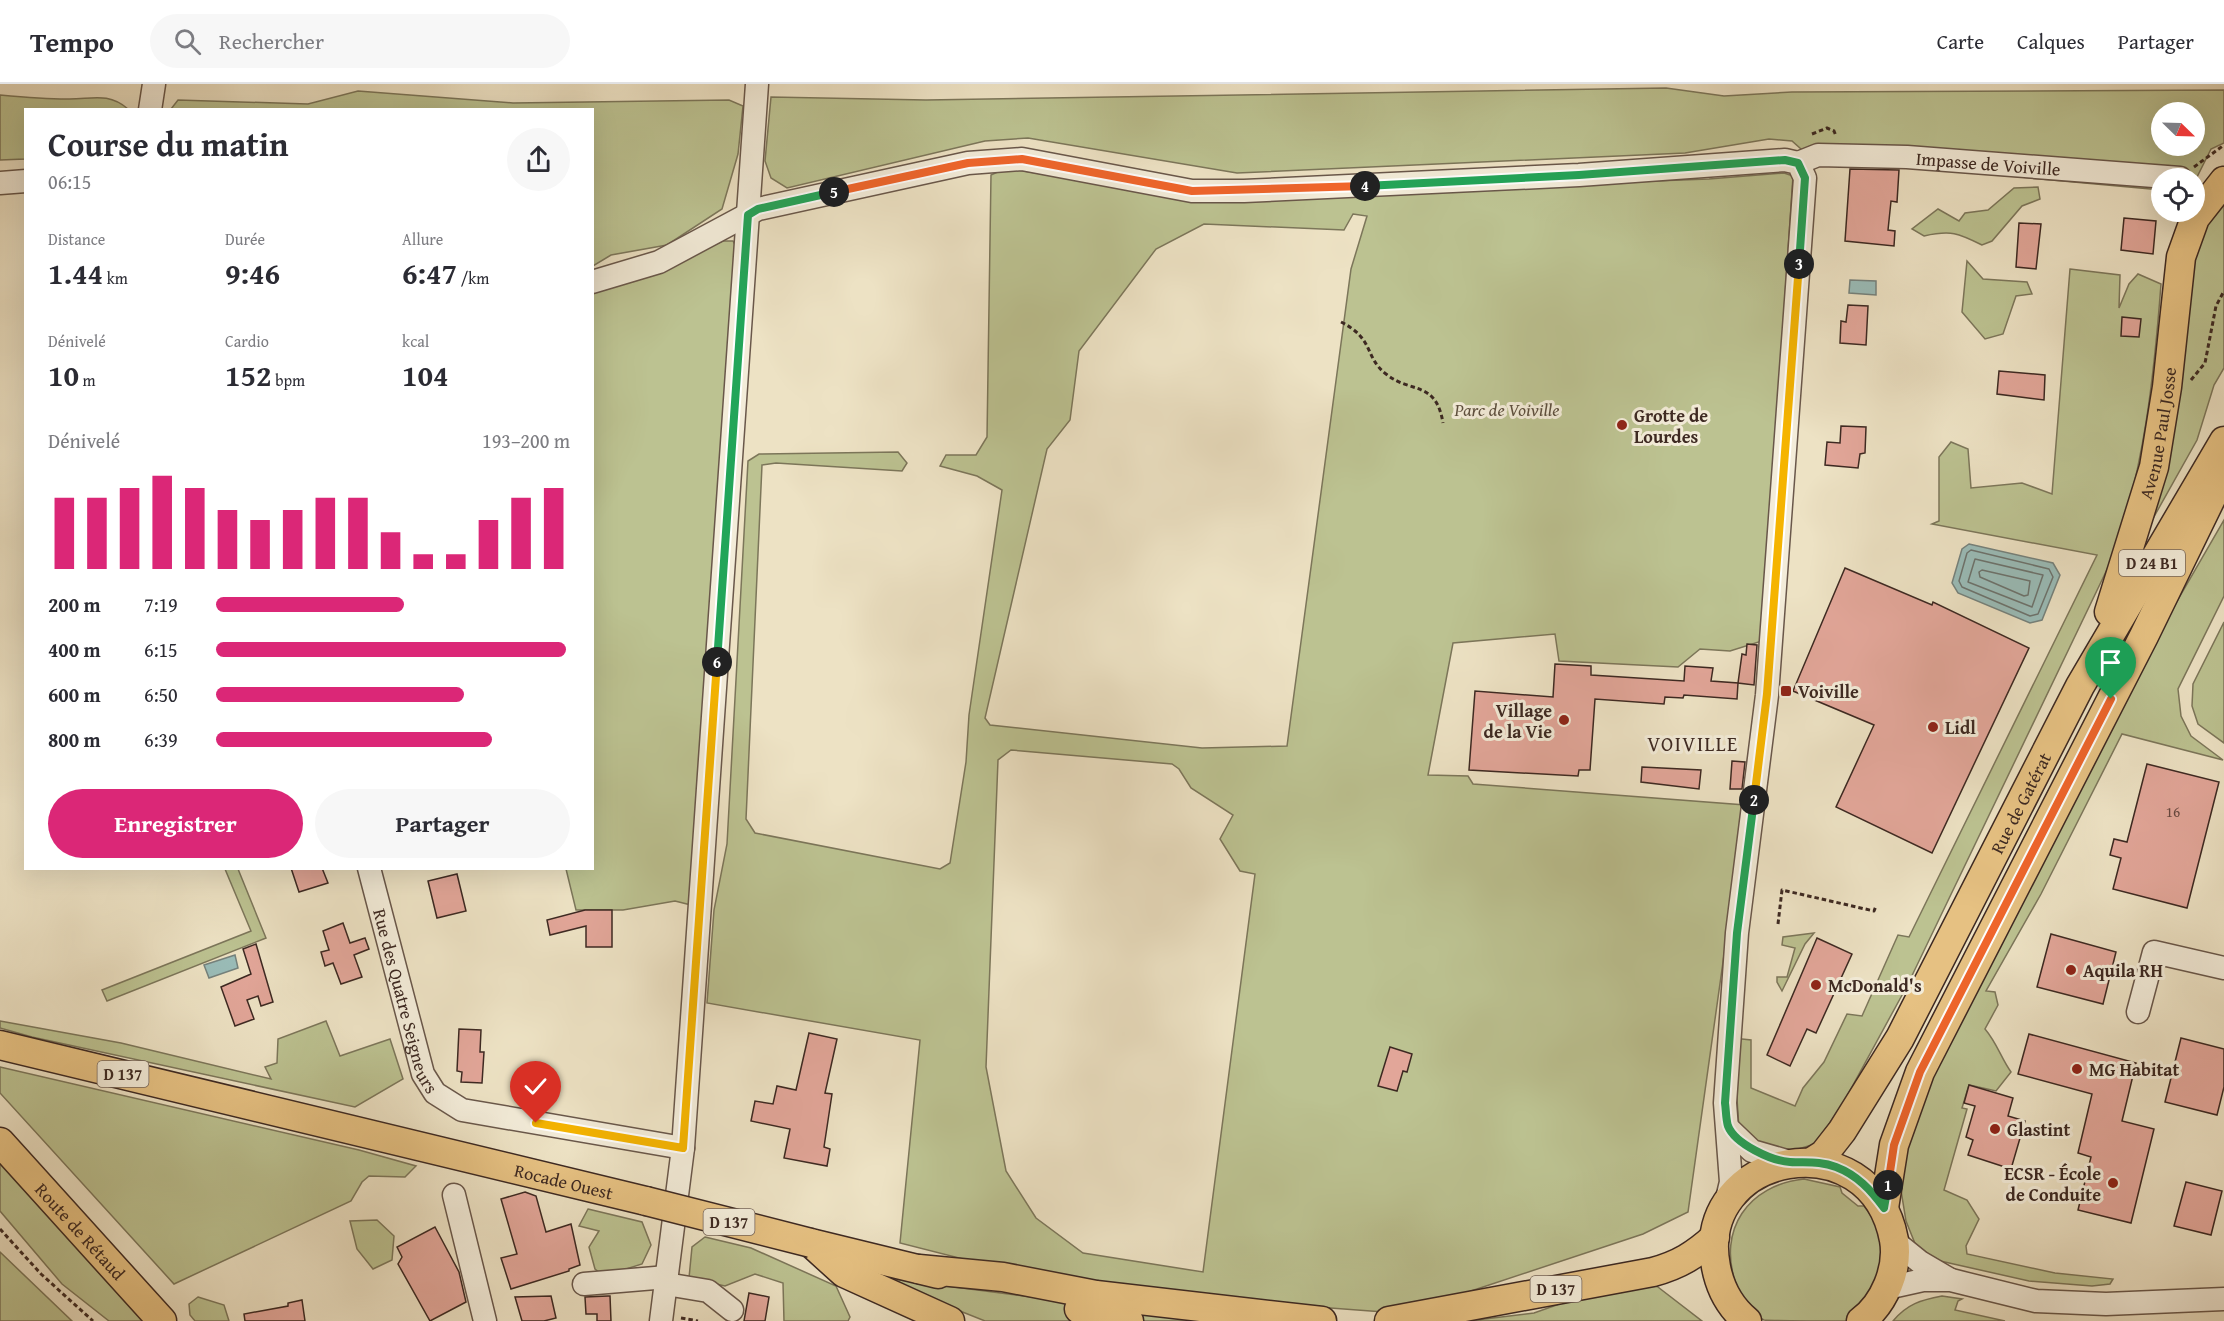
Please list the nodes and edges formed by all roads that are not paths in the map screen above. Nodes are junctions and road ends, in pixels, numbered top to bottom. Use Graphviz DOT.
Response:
graph roads {
  1 [pos="154,84"];
  2 [pos="758,84"];
  3 [pos="150,108"];
  4 [pos="1792,161"];
  5 [pos="2151,176"];
  6 [pos="24,181"];
  7 [pos="2224,181"];
  8 [pos="0,183"];
  9 [pos="748,215"];
  10 [pos="594,281"];
  11 [pos="2224,441"];
  12 [pos="2224,471"];
  13 [pos="2224,493"];
  14 [pos="2174,577"];
  15 [pos="2080,686"];
  16 [pos="370,870"];
  17 [pos="2224,968"];
  18 [pos="2139,1012"];
  19 [pos="0,1045"];
  20 [pos="1728,1128"];
  21 [pos="0,1142"];
  22 [pos="683,1148"];
  23 [pos="1802,1162"];
  24 [pos="454,1195"];
  25 [pos="1884,1208"];
  26 [pos="1724,1210"];
  27 [pos="1715,1237"];
  28 [pos="1894,1241"];
  29 [pos="811,1243"];
  30 [pos="919,1269"];
  31 [pos="1951,1280"];
  32 [pos="666,1281"];
  33 [pos="584,1284"];
  34 [pos="1887,1288"];
  35 [pos="2224,1299"];
  36 [pos="732,1310"];
  37 [pos="1742,1319"];
  38 [pos="1866,1319"];
  39 [pos="162,1321"];
  40 [pos="485,1321"];
  41 [pos="661,1321"];
  42 [pos="950,1321"];
  43 [pos="1129,1321"];
  44 [pos="1322,1321"];
  45 [pos="1389,1321"];
  1 -- 3 [label="street"];
  2 -- 9 [label="street"];
  4 -- 5 [label="street, Impasse de Voiville"];
  4 -- 9 [label="street, Impasse de Voiville"];
  4 -- 20 [label="street"];
  6 -- 8 [label="street"];
  7 -- 15 [label="main road, Avenue Paul Josse"];
  9 -- 10 [label="street, Impasse de Voiville"];
  9 -- 22 [label="street"];
  11 -- 15 [label="main road, Rue de Gatérat / D 24 B1"];
  12 -- 14 [label="main road, Rue de Gatérat"];
  13 -- 14 [label="main road"];
  14 -- 25 [label="main road, Rue de Gatérat"];
  15 -- 23 [label="main road, Rue de Gatérat"];
  16 -- 22 [label="street, Rue des Quatre Seigneurs"];
  17 -- 18 [label="street"];
  19 -- 29 [label="main road, Rocade Ouest / D 137, bridge"];
  20 -- 23 [label="street"];
  20 -- 26 [label="street"];
  21 -- 39 [label="main road, Route de Rétaud"];
  22 -- 32 [label="street"];
  23 -- 25 [label="main road"];
  23 -- 26 [label="main road"];
  24 -- 40 [label="street"];
  25 -- 28 [label="main road"];
  26 -- 27 [label="main road"];
  27 -- 37 [label="main road"];
  27 -- 45 [label="main road, D 137"];
  28 -- 31 [label="street"];
  28 -- 34 [label="main road"];
  29 -- 30 [label="main road, Rocade Ouest"];
  29 -- 42 [label="main road, D 137"];
  30 -- 43 [label="main road, Rocade Ouest"];
  30 -- 44 [label="main road"];
  31 -- 34 [label="street"];
  31 -- 35 [label="street"];
  32 -- 33 [label="street"];
  32 -- 36 [label="street"];
  32 -- 41 [label="street"];
  34 -- 38 [label="main road"];
}
